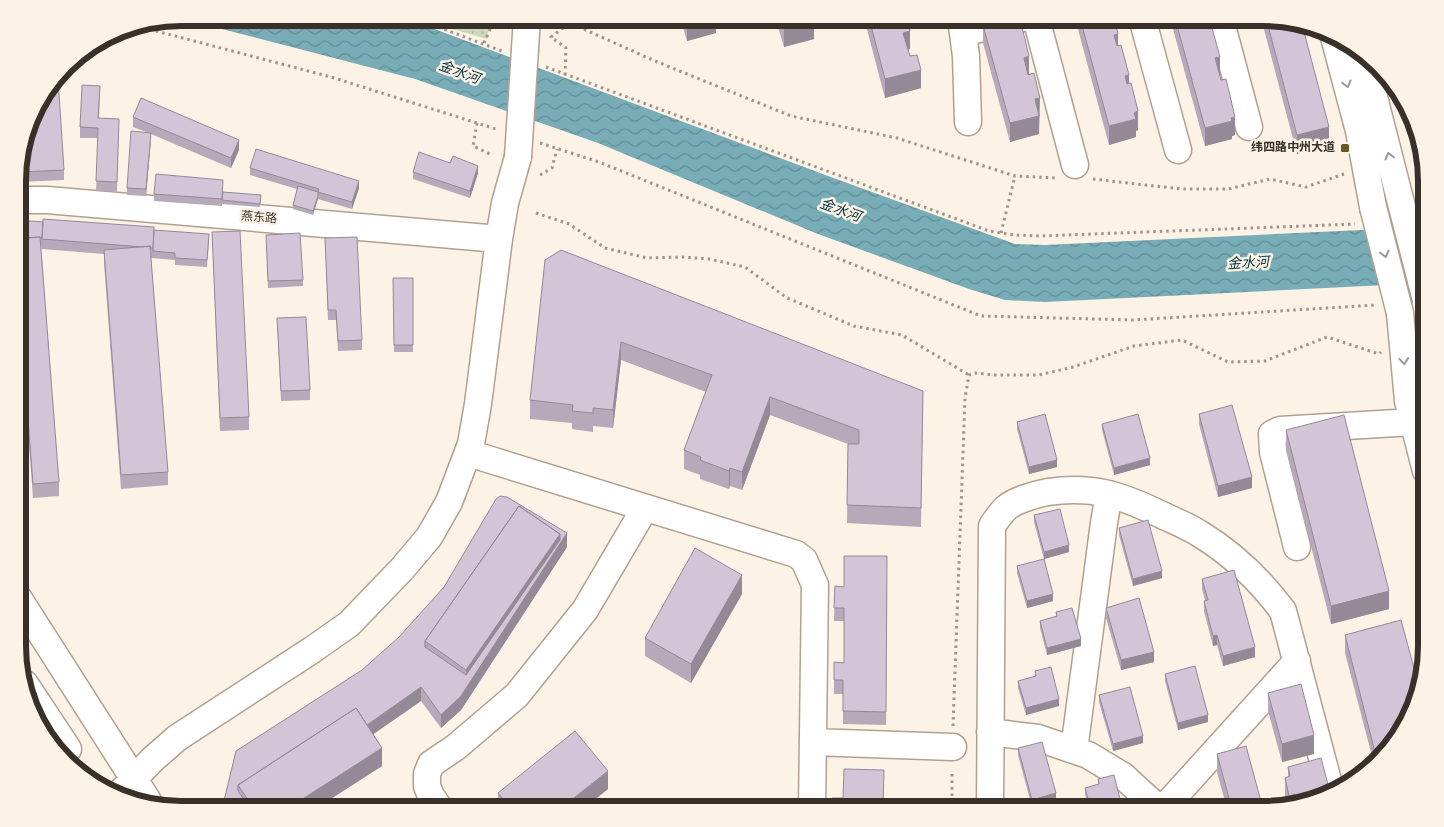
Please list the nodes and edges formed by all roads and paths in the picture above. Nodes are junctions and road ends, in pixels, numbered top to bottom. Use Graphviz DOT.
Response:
graph roads {
  1 [pos="962,26"];
  2 [pos="1038,26"];
  3 [pos="1144,26"];
  4 [pos="1222,26"];
  5 [pos="439,27"];
  6 [pos="491,27"];
  7 [pos="527,27"];
  8 [pos="150,29"];
  9 [pos="551,37"];
  10 [pos="484,43"];
  11 [pos="1336,45"];
  12 [pos="525,56"];
  13 [pos="1366,67"];
  14 [pos="565,75"];
  15 [pos="968,122"];
  16 [pos="477,123"];
  17 [pos="1249,127"];
  18 [pos="503,132"];
  19 [pos="557,148"];
  20 [pos="528,150"];
  21 [pos="1178,150"];
  22 [pos="492,155"];
  23 [pos="1075,165"];
  24 [pos="540,175"];
  25 [pos="1015,176"];
  26 [pos="26,200"];
  27 [pos="536,213"];
  28 [pos="1365,215"];
  29 [pos="1001,233"];
  30 [pos="499,239"];
  31 [pos="1417,265"];
  32 [pos="1389,309"];
  33 [pos="969,375"];
  34 [pos="1413,422"];
  35 [pos="1417,437"];
  36 [pos="468,453"];
  37 [pos="1109,494"];
  38 [pos="645,508"];
  39 [pos="1297,547"];
  40 [pos="26,611"];
  41 [pos="1297,662"];
  42 [pos="36,701"];
  43 [pos="990,732"];
  44 [pos="813,742"];
  45 [pos="953,747"];
  46 [pos="68,749"];
  47 [pos="1074,750"];
  48 [pos="1330,785"];
  49 [pos="127,786"];
  50 [pos="138,794"];
  51 [pos="812,800"];
  52 [pos="990,800"];
  53 [pos="1149,800"];
  54 [pos="1171,800"];
  55 [pos="434,801"];
  1 -- 15 [label="street"];
  2 -- 23 [label="street"];
  3 -- 21 [label="street"];
  4 -- 17 [label="street"];
  5 -- 10 [label="path"];
  6 -- 10 [label="path"];
  7 -- 12 [label="street"];
  8 -- 16 [label="path"];
  9 -- 14 [label="path"];
  10 -- 12 [label="path"];
  11 -- 28 [label="street, one-way"];
  12 -- 14 [label="path"];
  12 -- 20 [label="street, bridge"];
  31 -- 13 [label="street, one-way, bridge"];
  14 -- 29 [label="path"];
  16 -- 18 [label="path"];
  16 -- 22 [label="path"];
  19 -- 20 [label="path"];
  19 -- 24 [label="path"];
  19 -- 32 [label="path"];
  20 -- 30 [label="street"];
  25 -- 29 [label="path"];
  26 -- 30 [label="street, 燕东路"];
  27 -- 33 [label="path"];
  28 -- 29 [label="path"];
  28 -- 32 [label="street, one-way, bridge"];
  30 -- 36 [label="street"];
  32 -- 34 [label="street, one-way"];
  34 -- 35 [label="street"];
  34 -- 39 [label="street"];
  36 -- 38 [label="street"];
  36 -- 49 [label="street"];
  37 -- 41 [label="street"];
  37 -- 43 [label="street"];
  37 -- 47 [label="street"];
  38 -- 44 [label="street"];
  38 -- 55 [label="street"];
  40 -- 49 [label="street"];
  41 -- 48 [label="street"];
  41 -- 54 [label="street"];
  42 -- 46 [label="street"];
  43 -- 47 [label="street"];
  43 -- 52 [label="street"];
  44 -- 45 [label="street"];
  44 -- 51 [label="street"];
  47 -- 53 [label="street"];
  49 -- 50 [label="street"];
}
